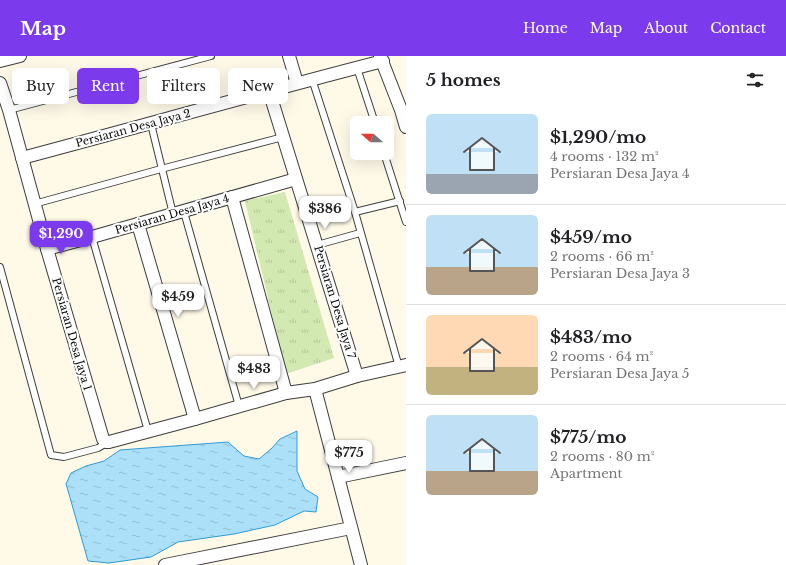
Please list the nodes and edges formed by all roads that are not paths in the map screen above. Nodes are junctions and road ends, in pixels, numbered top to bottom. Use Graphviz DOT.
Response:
graph roads {
  1 [pos="20,56"];
  2 [pos="211,56"];
  3 [pos="289,56"];
  4 [pos="381,58"];
  5 [pos="0,61"];
  6 [pos="357,68"];
  7 [pos="312,79"];
  8 [pos="0,83"];
  9 [pos="297,83"];
  10 [pos="288,86"];
  11 [pos="228,103"];
  12 [pos="273,104"];
  13 [pos="403,109"];
  14 [pos="9,110"];
  15 [pos="373,116"];
  16 [pos="150,124"];
  17 [pos="406,127"];
  18 [pos="283,137"];
  19 [pos="22,158"];
  20 [pos="386,160"];
  21 [pos="161,169"];
  22 [pos="296,179"];
  23 [pos="232,197"];
  24 [pos="400,201"];
  25 [pos="34,204"];
  26 [pos="354,212"];
  27 [pos="178,213"];
  28 [pos="406,222"];
  29 [pos="138,224"];
  30 [pos="360,233"];
  31 [pos="92,238"];
  32 [pos="317,245"];
  33 [pos="47,249"];
  34 [pos="0,267"];
  35 [pos="402,366"];
  36 [pos="357,376"];
  37 [pos="315,389"];
  38 [pos="286,393"];
  39 [pos="239,406"];
  40 [pos="195,419"];
  41 [pos="148,431"];
  42 [pos="108,442"];
  43 [pos="406,463"];
  44 [pos="338,477"];
  45 [pos="351,528"];
  46 [pos="165,565"];
  47 [pos="361,565"];
  1 -- 5 [label="street"];
  2 -- 14 [label="lane"];
  3 -- 9 [label="street"];
  4 -- 6 [label="street, Persiaran Desa Jaya 2"];
  4 -- 13 [label="street"];
  6 -- 7 [label="street, Persiaran Desa Jaya 2"];
  6 -- 15 [label="lane"];
  7 -- 9 [label="street, Persiaran Desa Jaya 2"];
  7 -- 26 [label="lane"];
  8 -- 14 [label="street, Persiaran Desa Jaya 1"];
  9 -- 10 [label="street, Persiaran Desa Jaya 2"];
  11 -- 16 [label="street, Persiaran Desa Jaya 2"];
  12 -- 18 [label="street, Persiaran Desa Jaya 7"];
  13 -- 17 [label="street"];
  14 -- 19 [label="street, Persiaran Desa Jaya 1"];
  16 -- 19 [label="street, Persiaran Desa Jaya 2"];
  16 -- 21 [label="lane"];
  18 -- 21 [label="lane"];
  18 -- 22 [label="street, Persiaran Desa Jaya 7"];
  19 -- 25 [label="street, Persiaran Desa Jaya 1"];
  20 -- 24 [label="lane"];
  21 -- 25 [label="lane"];
  21 -- 27 [label="lane"];
  22 -- 23 [label="street, Persiaran Desa Jaya 4"];
  22 -- 32 [label="street, Persiaran Desa Jaya 7"];
  23 -- 27 [label="street, Persiaran Desa Jaya 4"];
  23 -- 38 [label="street"];
  24 -- 26 [label="lane"];
  24 -- 28 [label="lane"];
  25 -- 33 [label="street, Persiaran Desa Jaya 1"];
  26 -- 30 [label="lane"];
  27 -- 29 [label="street, Persiaran Desa Jaya 4"];
  27 -- 39 [label="lane"];
  29 -- 31 [label="street, Persiaran Desa Jaya 4"];
  29 -- 40 [label="street"];
  30 -- 32 [label="lane"];
  30 -- 35 [label="lane"];
  31 -- 33 [label="street, Persiaran Desa Jaya 4"];
  31 -- 41 [label="lane"];
  32 -- 36 [label="street, Persiaran Desa Jaya 7"];
  33 -- 42 [label="street, Persiaran Desa Jaya 1"];
  34 -- 42 [label="lane"];
  35 -- 36 [label="street"];
  36 -- 37 [label="street"];
  37 -- 38 [label="street"];
  37 -- 44 [label="street"];
  38 -- 39 [label="street"];
  39 -- 40 [label="street"];
  40 -- 41 [label="street"];
  41 -- 42 [label="street"];
  43 -- 44 [label="street"];
  44 -- 45 [label="street"];
  45 -- 46 [label="street"];
  45 -- 47 [label="street"];
}
